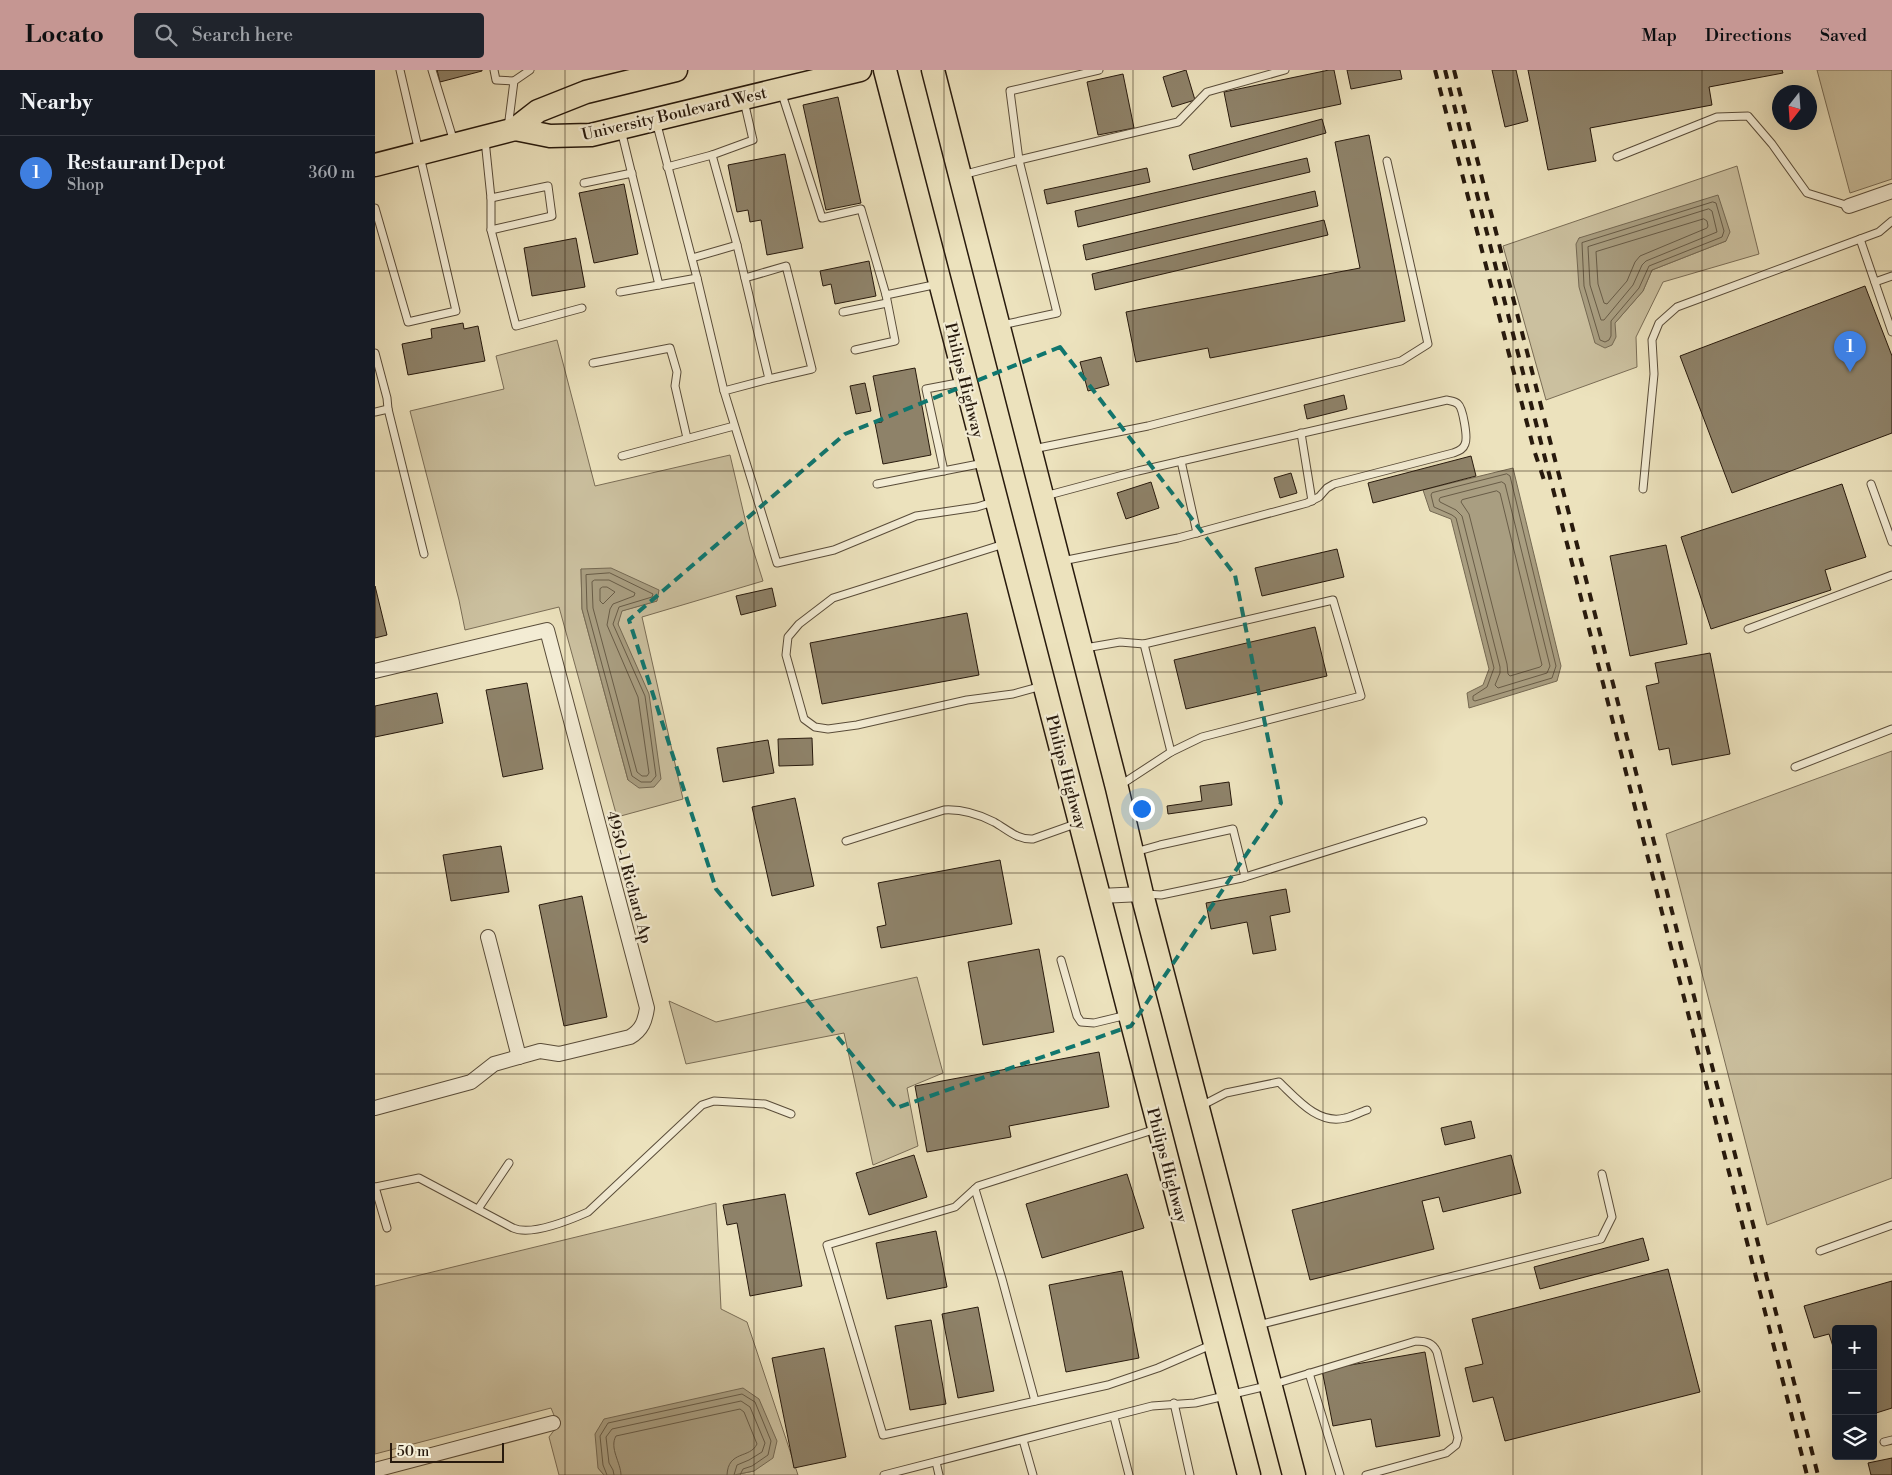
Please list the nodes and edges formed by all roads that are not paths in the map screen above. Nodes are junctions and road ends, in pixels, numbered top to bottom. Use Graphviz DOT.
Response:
graph roads {
  1 [pos="400,70"];
  2 [pos="432,70"];
  3 [pos="494,70"];
  4 [pos="530,70"];
  5 [pos="676,70"];
  6 [pos="860,70"];
  7 [pos="885,70"];
  8 [pos="933,70"];
  9 [pos="1099,70"];
  10 [pos="1285,70"];
  11 [pos="636,75"];
  12 [pos="514,82"];
  13 [pos="780,90"];
  14 [pos="743,98"];
  15 [pos="655,119"];
  16 [pos="620,128"];
  17 [pos="511,130"];
  18 [pos="485,137"];
  19 [pos="455,144"];
  20 [pos="419,154"];
  21 [pos="712,154"];
  22 [pos="1617,157"];
  23 [pos="1019,160"];
  24 [pos="1387,161"];
  25 [pos="375,165"];
  26 [pos="667,167"];
  27 [pos="632,173"];
  28 [pos="959,175"];
  29 [pos="584,183"];
  30 [pos="1892,191"];
  31 [pos="491,198"];
  32 [pos="1849,206"];
  33 [pos="375,208"];
  34 [pos="1892,221"];
  35 [pos="491,230"];
  36 [pos="1860,239"];
  37 [pos="737,245"];
  38 [pos="692,258"];
  39 [pos="1892,276"];
  40 [pos="697,278"];
  41 [pos="745,278"];
  42 [pos="1875,282"];
  43 [pos="941,284"];
  44 [pos="659,285"];
  45 [pos="620,292"];
  46 [pos="887,299"];
  47 [pos="582,308"];
  48 [pos="843,312"];
  49 [pos="999,326"];
  50 [pos="1892,332"];
  51 [pos="855,350"];
  52 [pos="375,353"];
  53 [pos="593,363"];
  54 [pos="769,379"];
  55 [pos="966,381"];
  56 [pos="724,391"];
  57 [pos="388,409"];
  58 [pos="375,412"];
  59 [pos="734,426"];
  60 [pos="1301,433"];
  61 [pos="687,438"];
  62 [pos="1031,450"];
  63 [pos="622,456"];
  64 [pos="1181,461"];
  65 [pos="987,462"];
  66 [pos="944,471"];
  67 [pos="877,484"];
  68 [pos="1871,484"];
  69 [pos="1643,489"];
  70 [pos="1043,496"];
  71 [pos="996,500"];
  72 [pos="1312,501"];
  73 [pos="1197,533"];
  74 [pos="1892,542"];
  75 [pos="1007,543"];
  76 [pos="424,554"];
  77 [pos="1059,562"];
  78 [pos="1892,575"];
  79 [pos="1748,629"];
  80 [pos="1144,644"];
  81 [pos="1082,648"];
  82 [pos="375,670"];
  83 [pos="1045,685"];
  84 [pos="1892,729"];
  85 [pos="1171,752"];
  86 [pos="1795,767"];
  87 [pos="1117,788"];
  88 [pos="1423,821"];
  89 [pos="1081,823"];
  90 [pos="847,841"];
  91 [pos="1133,853"];
  92 [pos="1245,877"];
  93 [pos="1142,894"];
  94 [pos="1100,896"];
  95 [pos="488,938"];
  96 [pos="1061,960"];
  97 [pos="1130,1014"];
  98 [pos="519,1057"];
  99 [pos="1198,1107"];
  100 [pos="375,1108"];
  101 [pos="1367,1110"];
  102 [pos="791,1114"];
  103 [pos="1159,1128"];
  104 [pos="509,1163"];
  105 [pos="1603,1174"];
  106 [pos="375,1187"];
  107 [pos="975,1189"];
  108 [pos="478,1208"];
  109 [pos="1892,1225"];
  110 [pos="387,1228"];
  111 [pos="1820,1251"];
  112 [pos="1255,1326"];
  113 [pos="1215,1343"];
  114 [pos="1309,1373"];
  115 [pos="1271,1385"];
  116 [pos="1228,1395"];
  117 [pos="1035,1401"];
  118 [pos="1174,1403"];
  119 [pos="1114,1417"];
  120 [pos="553,1423"];
  121 [pos="1023,1440"];
  122 [pos="1892,1440"];
  123 [pos="1884,1442"];
  124 [pos="935,1462"];
  125 [pos="375,1470"];
  126 [pos="884,1475"];
  127 [pos="939,1475"];
  128 [pos="1033,1475"];
  129 [pos="1129,1475"];
  130 [pos="1190,1475"];
  131 [pos="1249,1475"];
  132 [pos="1294,1475"];
  133 [pos="1340,1475"];
  134 [pos="1366,1475"];
  1 -- 20 [label="lane"];
  2 -- 19 [label="lane"];
  3 -- 12 [label="lane"];
  4 -- 12 [label="lane"];
  5 -- 11 [label="main road, University Boulevard West"];
  6 -- 13 [label="main road, University Boulevard West"];
  7 -- 43 [label="main road, Philips Highway"];
  8 -- 28 [label="main road"];
  9 -- 23 [label="lane"];
  10 -- 23 [label="lane"];
  11 -- 17 [label="main road, University Boulevard West"];
  12 -- 17 [label="lane"];
  13 -- 14 [label="main road, University Boulevard West"];
  13 -- 46 [label="lane"];
  14 -- 15 [label="main road, University Boulevard West"];
  14 -- 21 [label="lane"];
  15 -- 16 [label="main road, University Boulevard West"];
  15 -- 26 [label="lane"];
  16 -- 17 [label="main road, University Boulevard West"];
  16 -- 27 [label="lane"];
  17 -- 18 [label="main road, University Boulevard West"];
  18 -- 19 [label="main road, University Boulevard West"];
  18 -- 31 [label="lane"];
  19 -- 20 [label="main road, University Boulevard West"];
  20 -- 25 [label="main road, University Boulevard West"];
  20 -- 33 [label="lane"];
  21 -- 26 [label="lane"];
  21 -- 37 [label="lane"];
  22 -- 32 [label="lane"];
  23 -- 28 [label="lane"];
  23 -- 49 [label="lane"];
  24 -- 62 [label="lane"];
  26 -- 38 [label="lane"];
  27 -- 29 [label="lane"];
  27 -- 44 [label="lane"];
  28 -- 49 [label="main road"];
  30 -- 32 [label="street"];
  31 -- 35 [label="lane"];
  31 -- 35 [label="lane"];
  34 -- 36 [label="lane"];
  35 -- 47 [label="lane"];
  36 -- 42 [label="lane"];
  36 -- 69 [label="lane"];
  37 -- 38 [label="lane"];
  37 -- 41 [label="lane"];
  38 -- 40 [label="lane"];
  39 -- 42 [label="lane"];
  40 -- 44 [label="lane"];
  40 -- 56 [label="lane"];
  41 -- 54 [label="lane"];
  41 -- 54 [label="lane"];
  42 -- 50 [label="lane"];
  43 -- 46 [label="lane"];
  43 -- 55 [label="main road, Philips Highway"];
  44 -- 45 [label="lane"];
  46 -- 48 [label="lane"];
  46 -- 51 [label="lane"];
  49 -- 62 [label="main road"];
  52 -- 57 [label="lane"];
  53 -- 61 [label="lane"];
  54 -- 56 [label="lane"];
  55 -- 65 [label="main road, Philips Highway"];
  55 -- 66 [label="lane"];
  56 -- 59 [label="lane"];
  57 -- 58 [label="lane"];
  57 -- 76 [label="lane"];
  59 -- 61 [label="lane"];
  59 -- 71 [label="lane"];
  60 -- 64 [label="lane"];
  60 -- 72 [label="lane"];
  60 -- 72 [label="lane"];
  61 -- 63 [label="lane"];
  62 -- 70 [label="main road"];
  64 -- 70 [label="lane"];
  64 -- 73 [label="lane"];
  65 -- 66 [label="lane"];
  65 -- 71 [label="main road, Philips Highway"];
  66 -- 67 [label="lane"];
  68 -- 74 [label="lane"];
  70 -- 77 [label="main road"];
  71 -- 75 [label="main road, Philips Highway"];
  72 -- 73 [label="lane"];
  73 -- 77 [label="lane"];
  75 -- 83 [label="main road, Philips Highway"];
  75 -- 83 [label="lane"];
  77 -- 81 [label="main road"];
  78 -- 79 [label="lane"];
  80 -- 81 [label="lane"];
  80 -- 85 [label="lane"];
  80 -- 85 [label="lane"];
  81 -- 87 [label="main road"];
  82 -- 98 [label="street, 4950-1 Richard Ap"];
  83 -- 89 [label="main road, Philips Highway"];
  84 -- 86 [label="lane"];
  85 -- 87 [label="lane"];
  87 -- 91 [label="main road"];
  88 -- 92 [label="lane"];
  89 -- 90 [label="lane"];
  89 -- 94 [label="main road, Philips Highway"];
  91 -- 92 [label="lane"];
  91 -- 93 [label="main road"];
  92 -- 93 [label="lane"];
  93 -- 94 [label="street"];
  93 -- 99 [label="main road"];
  94 -- 97 [label="main road, Philips Highway"];
  95 -- 98 [label="street"];
  96 -- 97 [label="lane"];
  97 -- 103 [label="main road, Philips Highway"];
  98 -- 100 [label="street, 4950-1 Richard Ap"];
  99 -- 101 [label="lane"];
  99 -- 112 [label="main road"];
  102 -- 108 [label="lane"];
  103 -- 107 [label="lane"];
  103 -- 113 [label="main road, Philips Highway"];
  104 -- 108 [label="lane"];
  105 -- 112 [label="lane"];
  106 -- 108 [label="lane"];
  106 -- 110 [label="lane"];
  107 -- 117 [label="lane"];
  107 -- 117 [label="lane"];
  109 -- 111 [label="lane"];
  112 -- 115 [label="main road"];
  113 -- 116 [label="main road, Philips Highway"];
  113 -- 117 [label="lane"];
  114 -- 115 [label="lane"];
  114 -- 133 [label="lane"];
  114 -- 134 [label="lane"];
  115 -- 116 [label="lane"];
  115 -- 132 [label="main road"];
  116 -- 118 [label="lane"];
  116 -- 131 [label="main road, Philips Highway"];
  118 -- 119 [label="lane"];
  118 -- 130 [label="lane"];
  119 -- 121 [label="lane"];
  119 -- 129 [label="lane"];
  120 -- 125 [label="street"];
  121 -- 124 [label="lane"];
  121 -- 128 [label="lane"];
  122 -- 123 [label="lane"];
  124 -- 126 [label="lane"];
  124 -- 127 [label="lane"];
}
